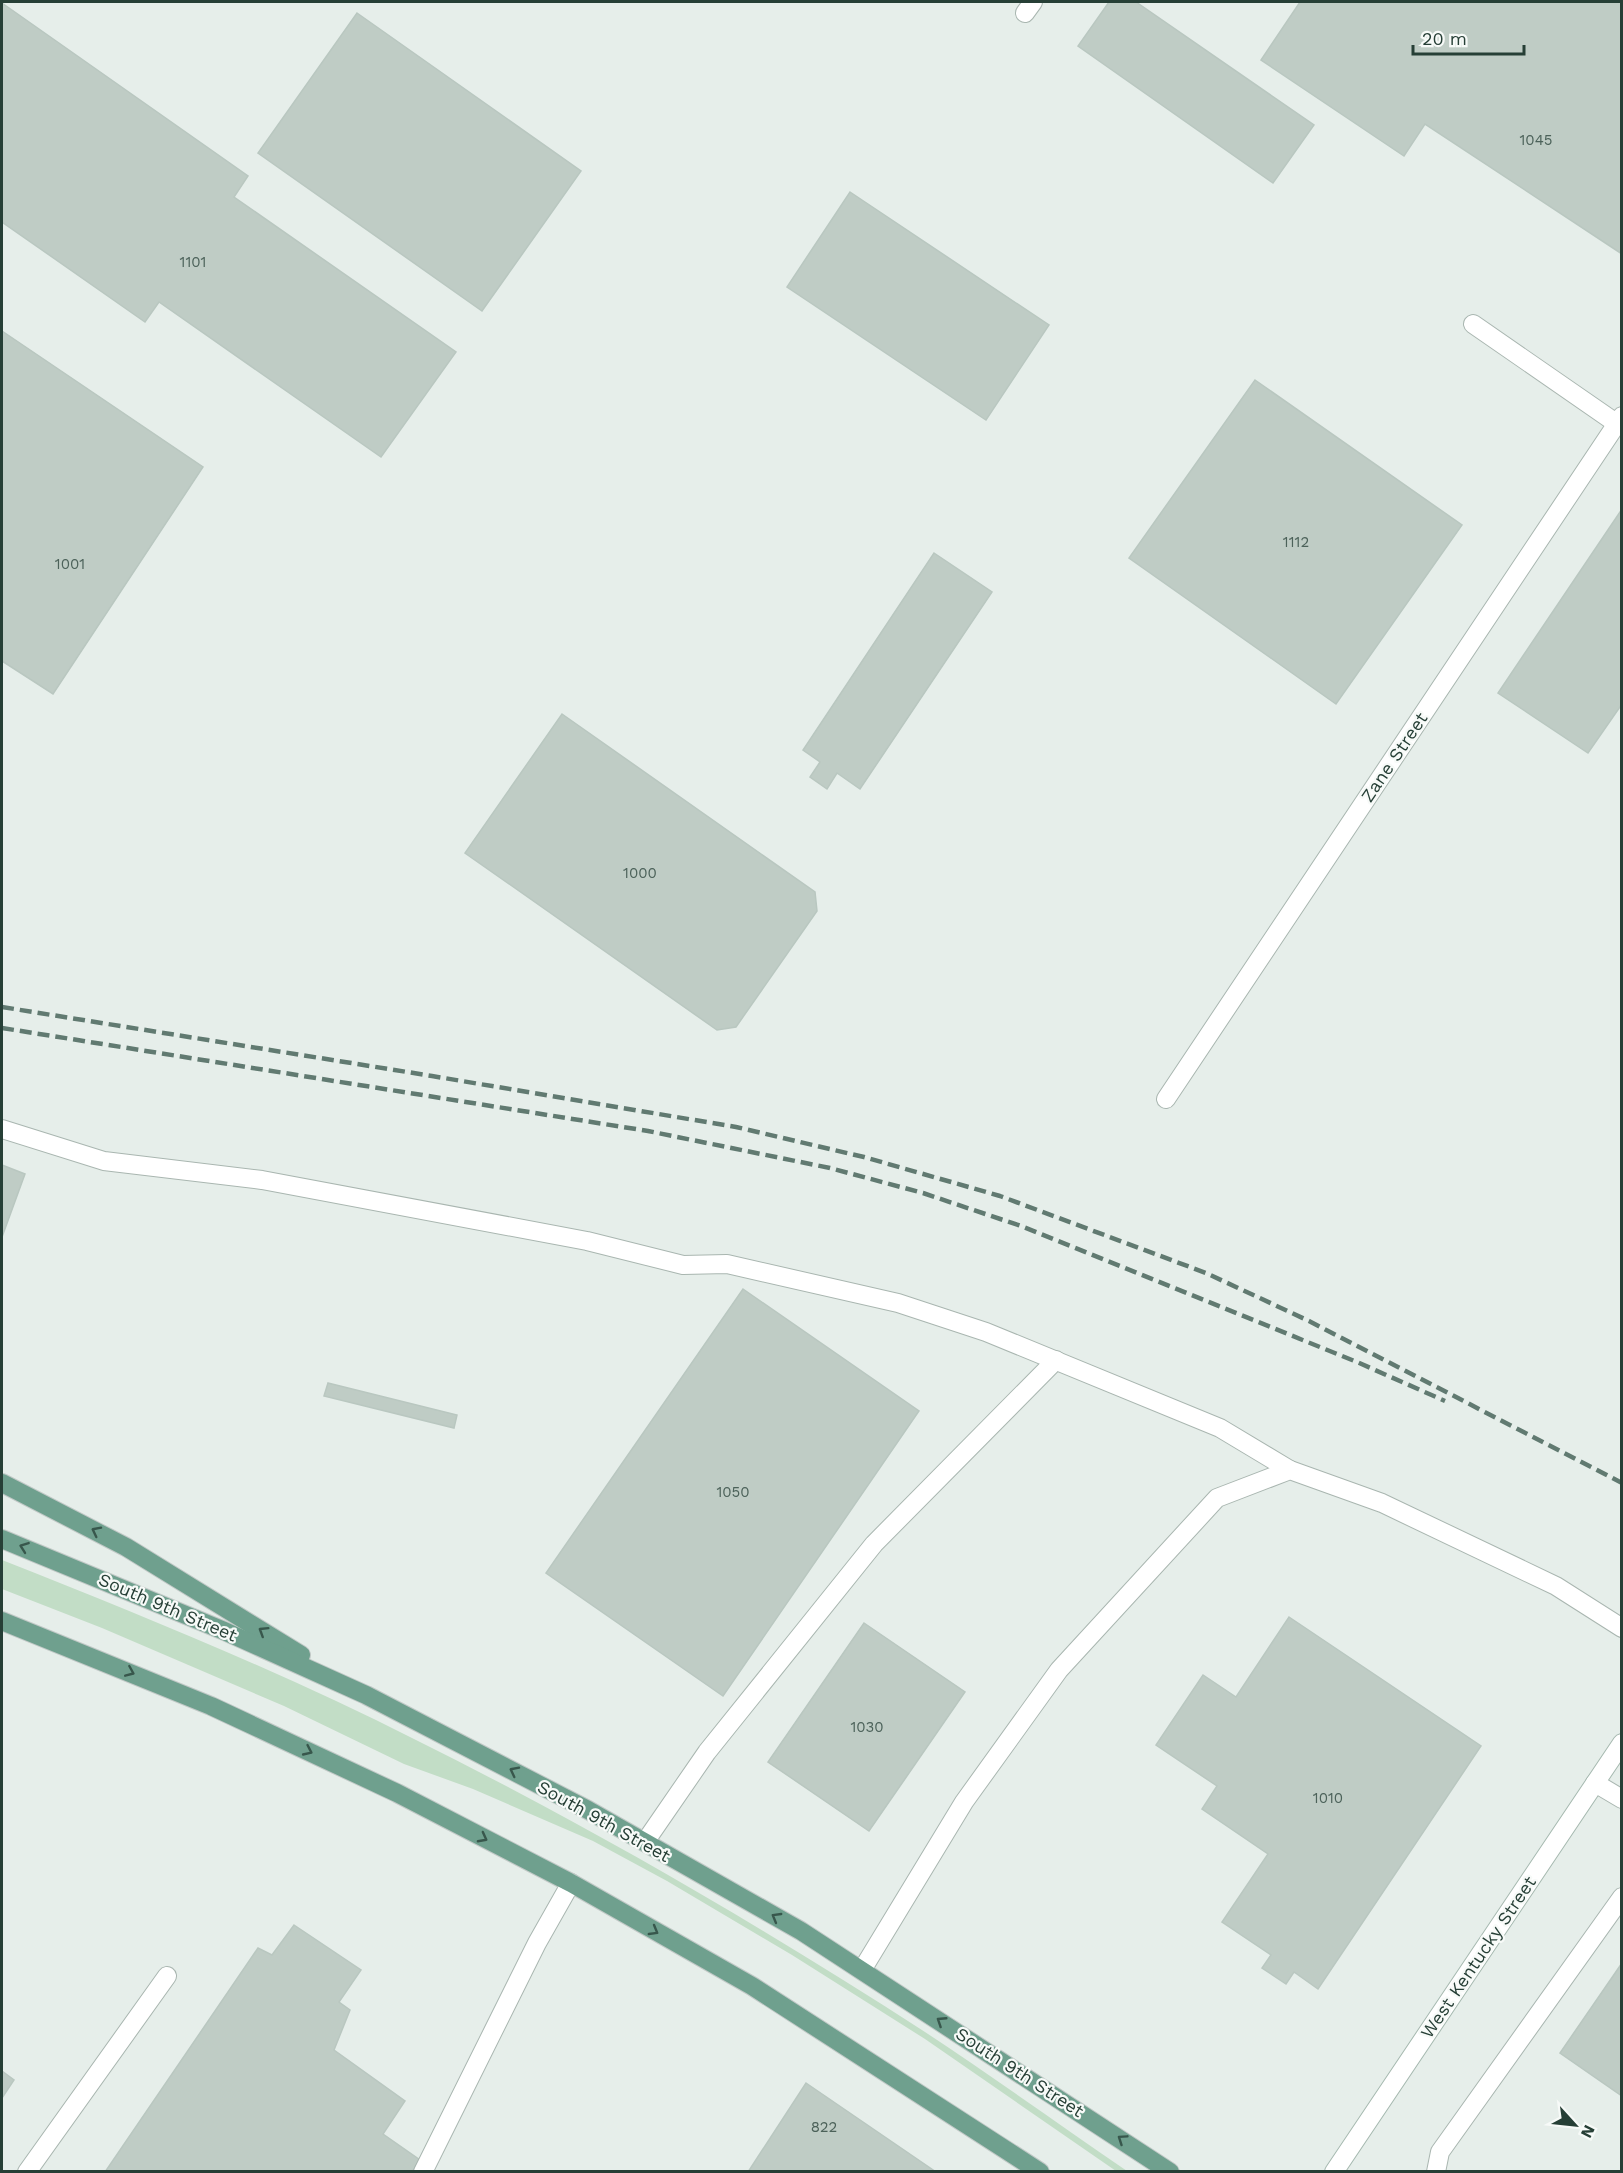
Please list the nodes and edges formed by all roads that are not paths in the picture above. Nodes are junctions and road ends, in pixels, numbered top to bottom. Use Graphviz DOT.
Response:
graph roads {
  1 [pos="1473,324"];
  2 [pos="1619,420"];
  3 [pos="1166,1099"];
  4 [pos="2,1129"];
  5 [pos="1056,1360"];
  6 [pos="1290,1470"];
  7 [pos="2,1483"];
  8 [pos="2,1539"];
  9 [pos="2,1621"];
  10 [pos="1622,1628"];
  11 [pos="2,1629"];
  12 [pos="76,1650"];
  13 [pos="366,1695"];
  14 [pos="1622,1743"];
  15 [pos="1595,1783"];
  16 [pos="1622,1799"];
  17 [pos="645,1842"];
  18 [pos="571,1883"];
  19 [pos="1622,1897"];
  20 [pos="862,1970"];
  21 [pos="167,1976"];
  22 [pos="27,2172"];
  23 [pos="423,2172"];
  24 [pos="1040,2172"];
  25 [pos="1170,2172"];
  26 [pos="1334,2172"];
  27 [pos="1436,2172"];
  1 -- 2 [label="street"];
  2 -- 3 [label="street, Zane Street"];
  4 -- 5 [label="street"];
  5 -- 6 [label="street"];
  5 -- 17 [label="street"];
  6 -- 10 [label="street"];
  6 -- 20 [label="street"];
  13 -- 7 [label="main road, one-way"];
  13 -- 8 [label="main road, South 9th Street, one-way"];
  9 -- 12 [label="main road"];
  11 -- 12 [label="main road"];
  12 -- 18 [label="main road, one-way"];
  17 -- 13 [label="main road, South 9th Street, one-way"];
  14 -- 15 [label="street, West Kentucky Street"];
  15 -- 16 [label="street"];
  15 -- 26 [label="street, West Kentucky Street"];
  20 -- 17 [label="main road, South 9th Street, one-way"];
  18 -- 23 [label="street"];
  18 -- 24 [label="main road, one-way"];
  19 -- 27 [label="street"];
  25 -- 20 [label="main road, South 9th Street, one-way"];
  21 -- 22 [label="street"];
}
